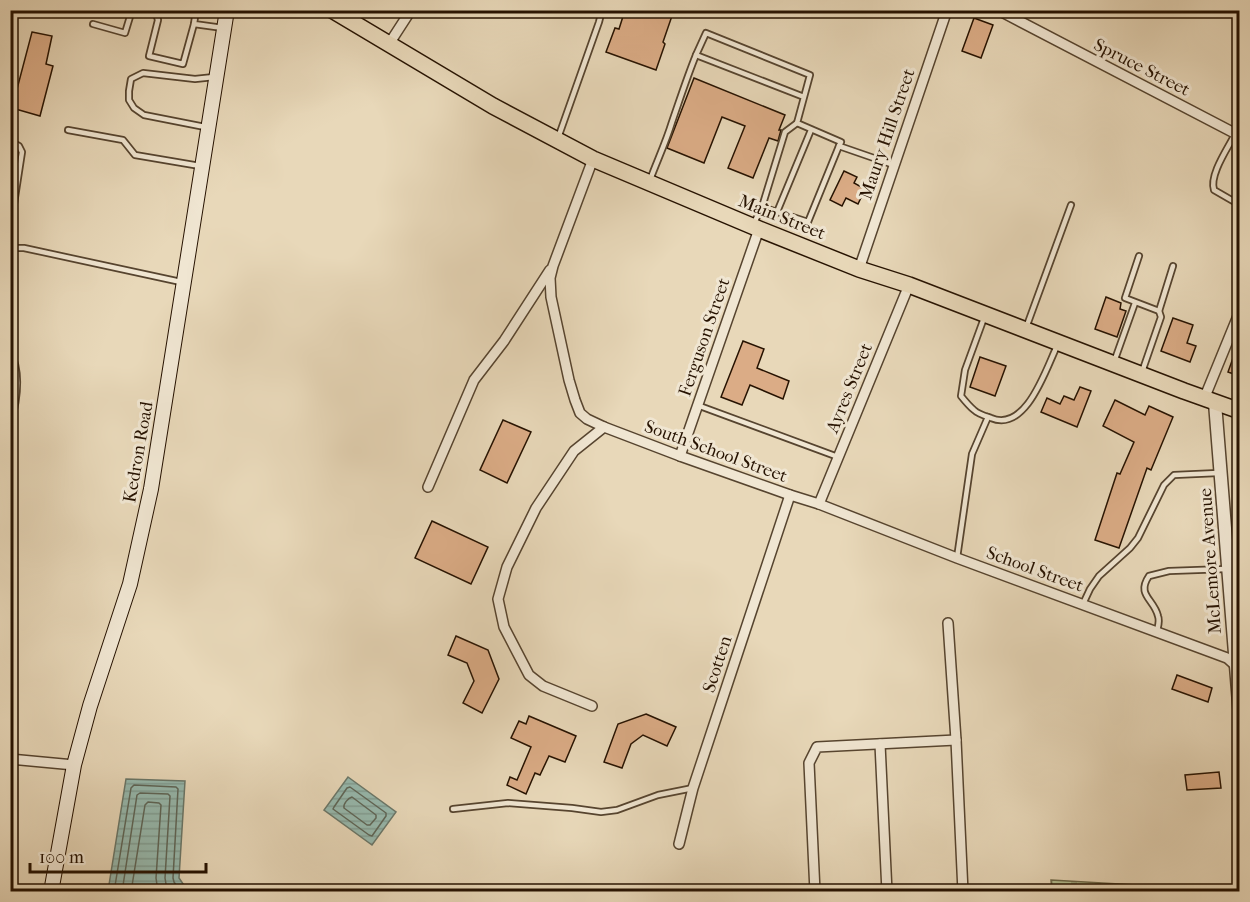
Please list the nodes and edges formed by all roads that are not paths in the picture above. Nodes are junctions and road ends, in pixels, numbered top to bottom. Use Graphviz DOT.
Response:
graph roads {
  1 [pos="16,10"];
  2 [pos="132,10"];
  3 [pos="155,10"];
  4 [pos="196,10"];
  5 [pos="227,10"];
  6 [pos="332,10"];
  7 [pos="411,10"];
  8 [pos="602,10"];
  9 [pos="947,10"];
  10 [pos="998,10"];
  11 [pos="93,24"];
  12 [pos="194,24"];
  13 [pos="224,28"];
  14 [pos="10,29"];
  15 [pos="389,44"];
  16 [pos="696,55"];
  17 [pos="217,76"];
  18 [pos="804,98"];
  19 [pos="796,123"];
  20 [pos="209,127"];
  21 [pos="68,130"];
  22 [pos="811,130"];
  23 [pos="1237,135"];
  24 [pos="10,141"];
  25 [pos="557,141"];
  26 [pos="839,146"];
  27 [pos="593,159"];
  28 [pos="894,165"];
  29 [pos="202,166"];
  30 [pos="649,183"];
  31 [pos="1239,205"];
  32 [pos="1071,206"];
  33 [pos="762,207"];
  34 [pos="777,212"];
  35 [pos="756,228"];
  36 [pos="10,230"];
  37 [pos="10,248"];
  38 [pos="1139,256"];
  39 [pos="553,266"];
  40 [pos="1173,266"];
  41 [pos="858,269"];
  42 [pos="184,283"];
  43 [pos="909,285"];
  44 [pos="1135,303"];
  45 [pos="1159,311"];
  46 [pos="1239,311"];
  47 [pos="985,315"];
  48 [pos="1025,331"];
  49 [pos="1058,343"];
  50 [pos="10,351"];
  51 [pos="1113,364"];
  52 [pos="1141,375"];
  53 [pos="1210,401"];
  54 [pos="697,405"];
  55 [pos="1239,411"];
  56 [pos="988,417"];
  57 [pos="10,426"];
  58 [pos="604,427"];
  59 [pos="680,456"];
  60 [pos="838,457"];
  61 [pos="1221,473"];
  62 [pos="428,487"];
  63 [pos="790,495"];
  64 [pos="819,504"];
  65 [pos="957,558"];
  66 [pos="1229,569"];
  67 [pos="1235,596"];
  68 [pos="1083,604"];
  69 [pos="948,623"];
  70 [pos="1157,632"];
  71 [pos="1238,666"];
  72 [pos="592,706"];
  73 [pos="1239,716"];
  74 [pos="956,740"];
  75 [pos="880,744"];
  76 [pos="10,759"];
  77 [pos="74,765"];
  78 [pos="693,788"];
  79 [pos="453,810"];
  80 [pos="679,844"];
  81 [pos="51,891"];
  82 [pos="815,891"];
  83 [pos="887,891"];
  84 [pos="963,891"];
  1 -- 14 [label="lane"];
  2 -- 11 [label="lane"];
  3 -- 12 [label="lane"];
  4 -- 12 [label="lane"];
  5 -- 13 [label="main road, Kedron Road"];
  6 -- 15 [label="main road, Main Street"];
  7 -- 15 [label="street"];
  8 -- 25 [label="lane"];
  9 -- 28 [label="street, Maury Hill Street"];
  10 -- 23 [label="street, Spruce Street"];
  12 -- 13 [label="lane"];
  13 -- 17 [label="main road, Kedron Road"];
  15 -- 25 [label="main road, Main Street"];
  16 -- 18 [label="lane"];
  16 -- 18 [label="lane"];
  16 -- 30 [label="lane"];
  17 -- 20 [label="main road, Kedron Road"];
  17 -- 20 [label="lane"];
  18 -- 19 [label="lane"];
  19 -- 22 [label="lane"];
  19 -- 33 [label="lane"];
  20 -- 29 [label="main road, Kedron Road"];
  21 -- 29 [label="lane"];
  22 -- 26 [label="lane"];
  22 -- 34 [label="lane"];
  23 -- 31 [label="lane"];
  24 -- 36 [label="lane"];
  25 -- 27 [label="main road, Main Street"];
  26 -- 28 [label="lane"];
  26 -- 34 [label="lane"];
  27 -- 30 [label="main road, Main Street"];
  27 -- 39 [label="street"];
  28 -- 41 [label="street, Maury Hill Street"];
  29 -- 42 [label="main road, Kedron Road"];
  30 -- 35 [label="main road, Main Street"];
  32 -- 48 [label="lane"];
  33 -- 34 [label="lane"];
  33 -- 35 [label="lane"];
  35 -- 41 [label="main road, Main Street"];
  35 -- 54 [label="street, Ferguson Street"];
  37 -- 42 [label="lane"];
  38 -- 44 [label="lane"];
  39 -- 58 [label="street, South School Street"];
  39 -- 62 [label="street"];
  40 -- 45 [label="lane"];
  41 -- 43 [label="main road, Main Street"];
  42 -- 77 [label="main road, Kedron Road"];
  43 -- 47 [label="main road, Main Street"];
  43 -- 60 [label="street, Ayres Street"];
  44 -- 45 [label="lane"];
  44 -- 51 [label="lane"];
  45 -- 52 [label="lane"];
  46 -- 53 [label="street"];
  47 -- 48 [label="main road, Main Street"];
  47 -- 56 [label="lane"];
  48 -- 49 [label="main road, Main Street"];
  49 -- 51 [label="main road, Main Street"];
  49 -- 56 [label="lane"];
  50 -- 57 [label="lane"];
  51 -- 52 [label="main road, Main Street"];
  52 -- 53 [label="main road, Main Street"];
  53 -- 55 [label="main road, Main Street"];
  53 -- 61 [label="street, McLemore Avenue"];
  54 -- 59 [label="street, Ferguson Street"];
  54 -- 60 [label="lane"];
  56 -- 65 [label="lane"];
  58 -- 59 [label="street, South School Street"];
  58 -- 72 [label="street"];
  59 -- 63 [label="street, South School Street"];
  60 -- 64 [label="street, Ayres Street"];
  61 -- 66 [label="street, McLemore Avenue"];
  61 -- 68 [label="lane"];
  63 -- 64 [label="street, South School Street"];
  63 -- 78 [label="street, Scotten"];
  64 -- 65 [label="street, School Street"];
  65 -- 68 [label="street, School Street"];
  66 -- 67 [label="street, McLemore Avenue"];
  66 -- 70 [label="lane"];
  67 -- 71 [label="street, McLemore Avenue"];
  68 -- 70 [label="street, School Street"];
  69 -- 74 [label="street"];
  70 -- 71 [label="street, School Street"];
  71 -- 73 [label="street, McLemore Avenue"];
  74 -- 75 [label="street"];
  74 -- 84 [label="street"];
  75 -- 82 [label="street"];
  75 -- 83 [label="street"];
  76 -- 77 [label="street"];
  77 -- 81 [label="main road, Kedron Road"];
  78 -- 79 [label="lane"];
  78 -- 80 [label="street, Scotten"];
}
